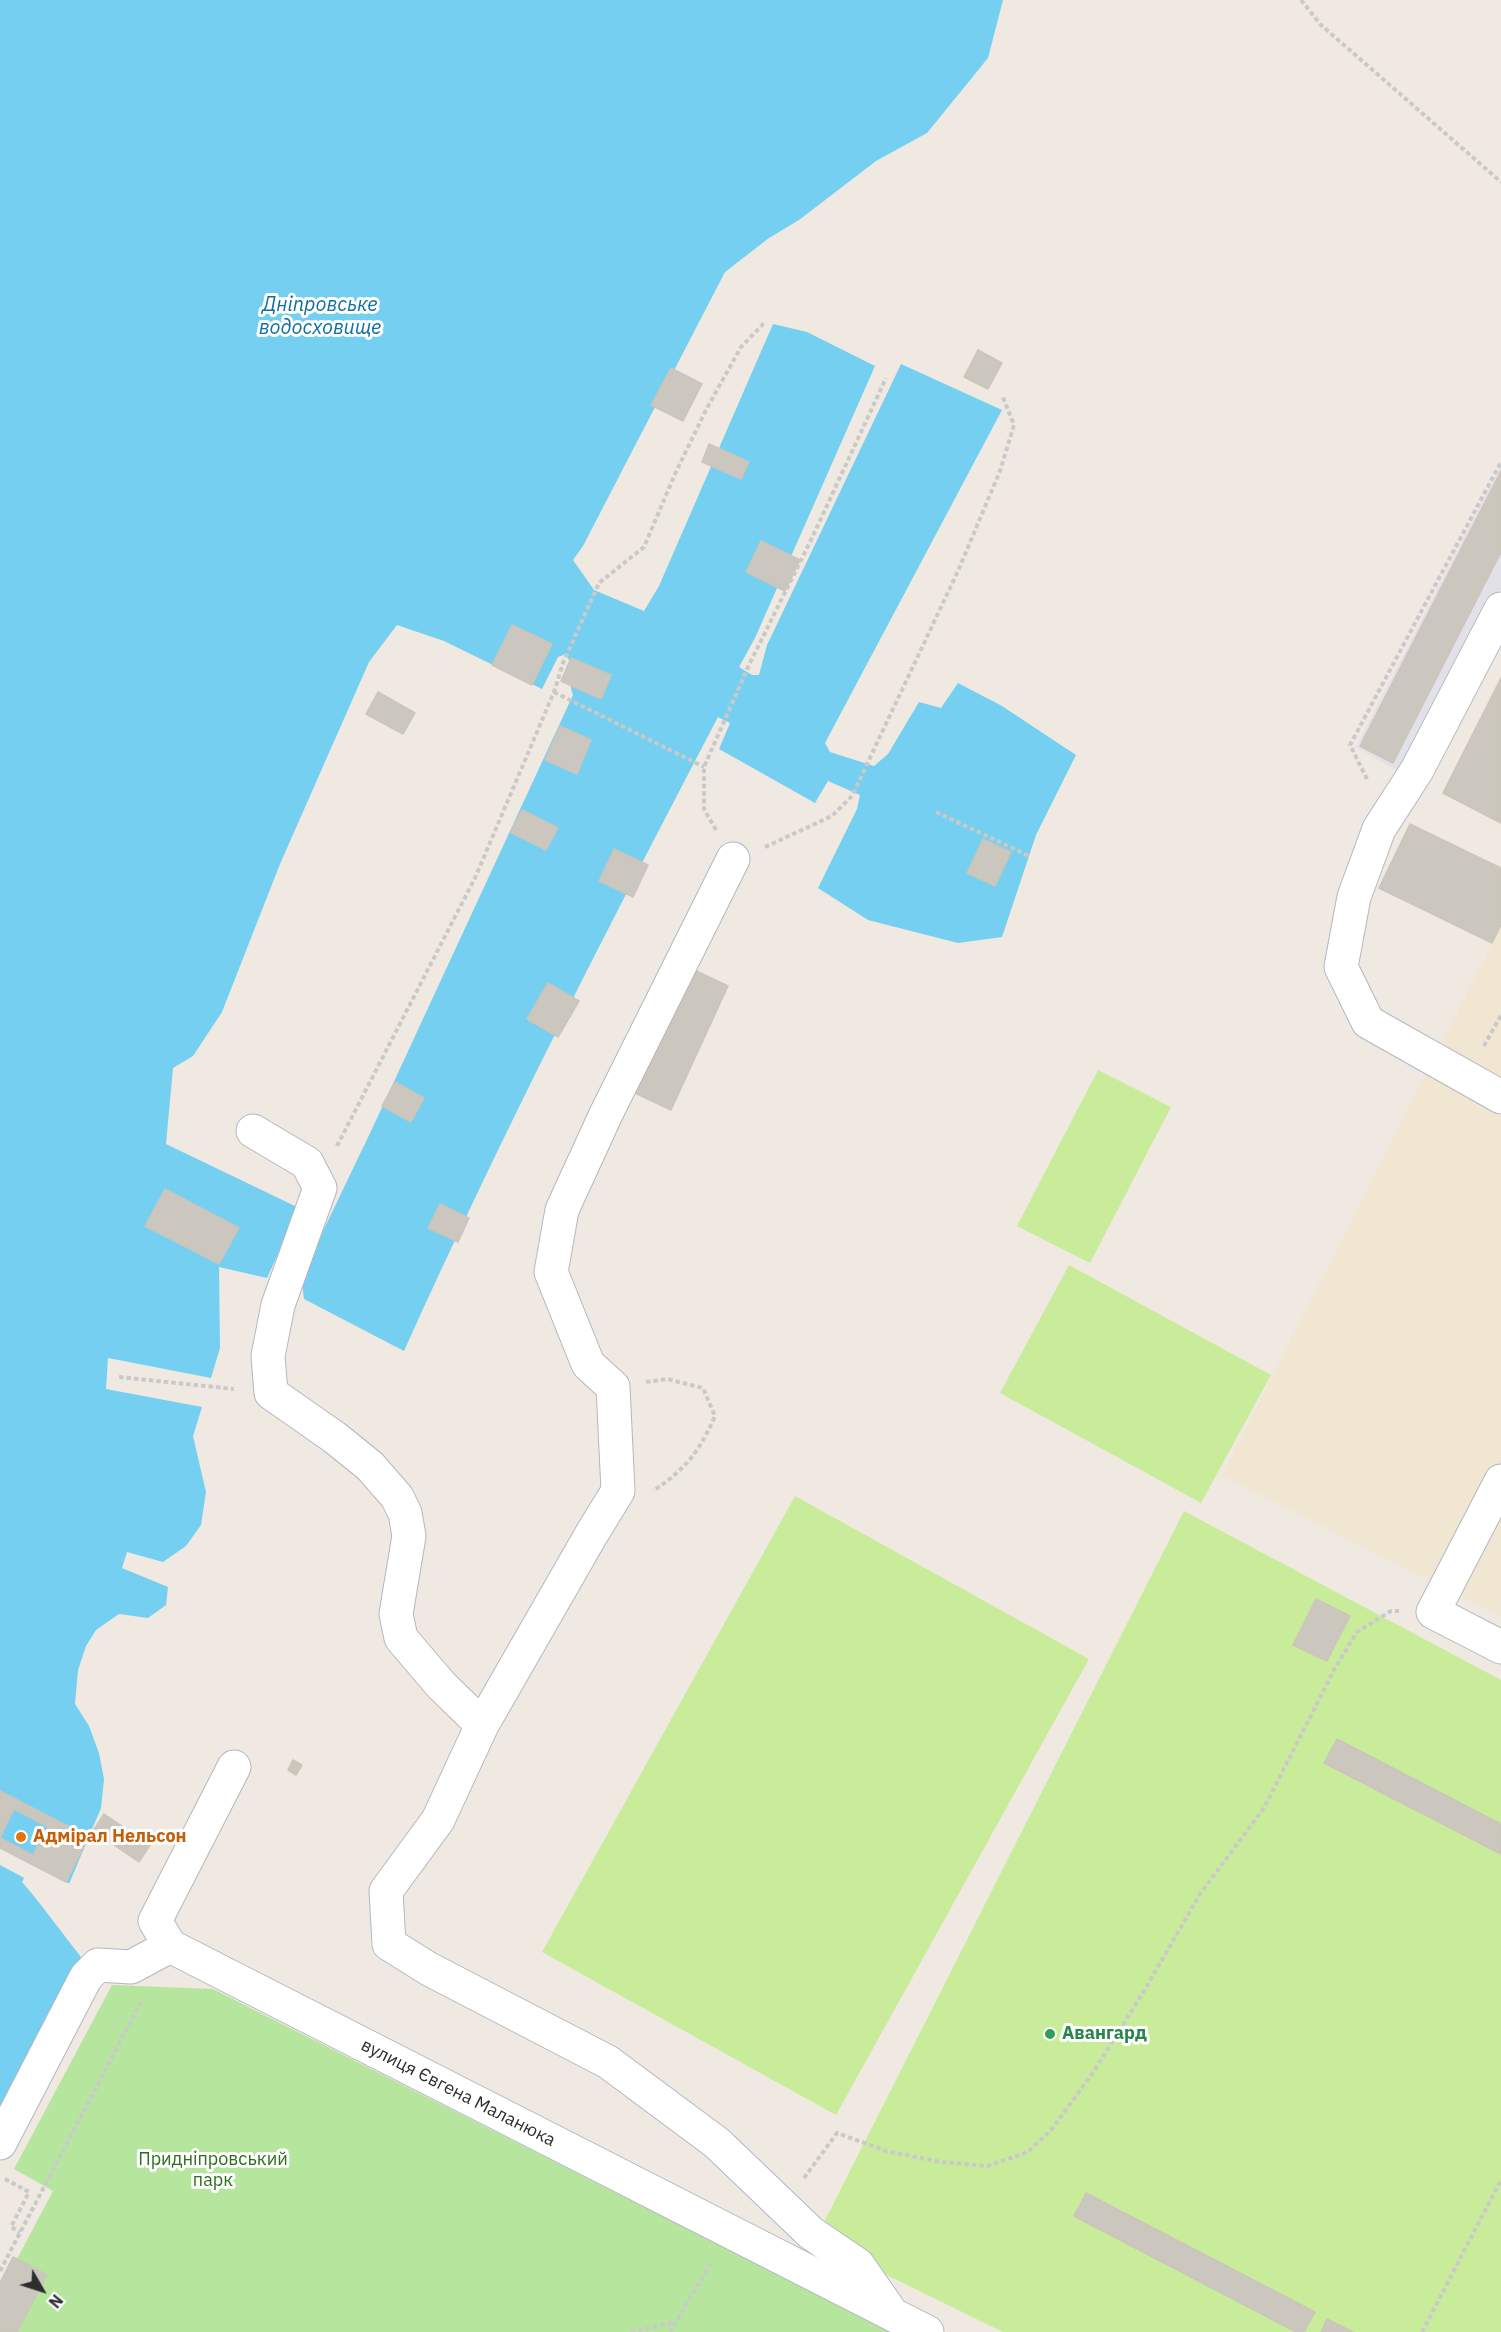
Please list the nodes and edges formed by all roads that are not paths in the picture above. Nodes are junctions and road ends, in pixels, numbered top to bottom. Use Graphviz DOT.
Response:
graph roads {
  1 [pos="1501,609"];
  2 [pos="733,859"];
  3 [pos="1501,1097"];
  4 [pos="253,1131"];
  5 [pos="1501,1481"];
  6 [pos="1501,1647"];
  7 [pos="483,1725"];
  8 [pos="234,1767"];
  9 [pos="170,1946"];
  10 [pos="0,2143"];
  11 [pos="892,2314"];
  12 [pos="927,2332"];
  1 -- 3 [label="street"];
  2 -- 7 [label="street"];
  4 -- 7 [label="street"];
  5 -- 6 [label="street"];
  7 -- 11 [label="street"];
  8 -- 9 [label="street"];
  9 -- 10 [label="street"];
  9 -- 11 [label="street, вулиця Євгена Маланюка"];
  11 -- 12 [label="street, вулиця Євгена Маланюка"];
}
